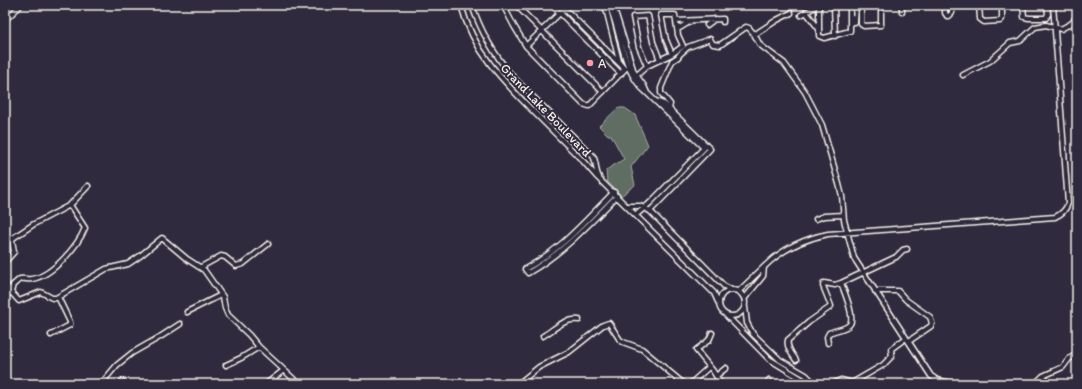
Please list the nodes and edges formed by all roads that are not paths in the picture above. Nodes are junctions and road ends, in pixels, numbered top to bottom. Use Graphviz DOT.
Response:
graph roads {
  1 [pos="21,5"];
  2 [pos="461,5"];
  3 [pos="472,5"];
  4 [pos="503,5"];
  5 [pos="516,5"];
  6 [pos="552,5"];
  7 [pos="602,5"];
  8 [pos="609,5"];
  9 [pos="613,5"];
  10 [pos="642,5"];
  11 [pos="818,5"];
  12 [pos="834,5"];
  13 [pos="851,5"];
  14 [pos="856,5"];
  15 [pos="861,5"];
  16 [pos="881,5"];
  17 [pos="902,5"];
  18 [pos="945,5"];
  19 [pos="952,5"];
  20 [pos="979,5"];
  21 [pos="1002,5"];
  22 [pos="1023,5"];
  23 [pos="1047,5"];
  24 [pos="1053,5"];
  25 [pos="564,6"];
  26 [pos="631,6"];
  27 [pos="806,12"];
  28 [pos="902,12"];
  29 [pos="560,13"];
  30 [pos="791,13"];
  31 [pos="801,15"];
  32 [pos="1077,16"];
  33 [pos="715,19"];
  34 [pos="5,20"];
  35 [pos="691,20"];
  36 [pos="676,21"];
  37 [pos="723,22"];
  38 [pos="707,25"];
  39 [pos="1055,28"];
  40 [pos="678,29"];
  41 [pos="819,30"];
  42 [pos="542,31"];
  43 [pos="754,34"];
  44 [pos="835,36"];
  45 [pos="526,46"];
  46 [pos="672,54"];
  47 [pos="660,60"];
  48 [pos="619,62"];
  49 [pos="647,66"];
  50 [pos="621,74"];
  51 [pos="634,74"];
  52 [pos="963,75"];
  53 [pos="603,92"];
  54 [pos="654,100"];
  55 [pos="669,109"];
  56 [pos="683,126"];
  57 [pos="704,148"];
  58 [pos="710,149"];
  59 [pos="593,156"];
  60 [pos="583,161"];
  61 [pos="602,181"];
  62 [pos="673,182"];
  63 [pos="88,186"];
  64 [pos="615,194"];
  65 [pos="70,205"];
  66 [pos="627,206"];
  67 [pos="644,207"];
  68 [pos="650,211"];
  69 [pos="636,215"];
  70 [pos="843,215"];
  71 [pos="816,220"];
  72 [pos="848,232"];
  73 [pos="268,244"];
  74 [pos="907,249"];
  75 [pos="5,262"];
  76 [pos="201,267"];
  77 [pos="764,267"];
  78 [pos="527,271"];
  79 [pos="863,272"];
  80 [pos="5,283"];
  81 [pos="840,283"];
  82 [pos="730,289"];
  83 [pos="739,291"];
  84 [pos="875,291"];
  85 [pos="11,292"];
  86 [pos="221,295"];
  87 [pos="5,296"];
  88 [pos="58,297"];
  89 [pos="745,298"];
  90 [pos="718,302"];
  91 [pos="744,307"];
  92 [pos="187,312"];
  93 [pos="725,314"];
  94 [pos="579,320"];
  95 [pos="180,324"];
  96 [pos="712,333"];
  97 [pos="51,336"];
  98 [pos="543,336"];
  99 [pos="908,339"];
  100 [pos="828,343"];
  101 [pos="259,347"];
  102 [pos="1077,354"];
  103 [pos="796,360"];
  104 [pos="226,365"];
  105 [pos="709,367"];
  106 [pos="726,368"];
  107 [pos="284,370"];
  108 [pos="716,376"];
  109 [pos="769,380"];
  110 [pos="101,384"];
  111 [pos="266,384"];
  112 [pos="298,384"];
  113 [pos="518,384"];
  114 [pos="684,384"];
  115 [pos="690,384"];
  116 [pos="720,384"];
  117 [pos="766,384"];
  118 [pos="810,384"];
  119 [pos="815,384"];
  120 [pos="832,384"];
  121 [pos="956,384"];
  122 [pos="1035,384"];
  1 -- 34 [label="street"];
  2 -- 60 [label="street, Grand Lake Boulevard"];
  3 -- 59 [label="street, Grand Lake Boulevard"];
  4 -- 45 [label="street"];
  5 -- 42 [label="street"];
  6 -- 29 [label="street"];
  7 -- 48 [label="street"];
  8 -- 51 [label="street"];
  9 -- 51 [label="street"];
  10 -- 26 [label="street"];
  11 -- 27 [label="street"];
  11 -- 41 [label="street"];
  12 -- 44 [label="street"];
  13 -- 14 [label="street"];
  13 -- 44 [label="street"];
  15 -- 16 [label="street"];
  17 -- 28 [label="street"];
  18 -- 19 [label="street"];
  20 -- 21 [label="street"];
  22 -- 23 [label="street"];
  24 -- 39 [label="street"];
  25 -- 29 [label="street"];
  25 -- 48 [label="street"];
  27 -- 31 [label="street"];
  27 -- 41 [label="street"];
  29 -- 42 [label="street"];
  29 -- 50 [label="street"];
  30 -- 43 [label="street"];
  32 -- 39 [label="street"];
  33 -- 35 [label="street"];
  33 -- 37 [label="street"];
  33 -- 38 [label="street"];
  35 -- 36 [label="street"];
  35 -- 40 [label="street"];
  36 -- 40 [label="street"];
  36 -- 46 [label="street"];
  39 -- 52 [label="street"];
  39 -- 72 [label="street"];
  40 -- 46 [label="street"];
  41 -- 44 [label="street"];
  42 -- 45 [label="street"];
  42 -- 53 [label="street"];
  43 -- 55 [label="street"];
  43 -- 70 [label="street"];
  45 -- 53 [label="street"];
  46 -- 47 [label="street"];
  47 -- 49 [label="street"];
  47 -- 49 [label="street"];
  48 -- 50 [label="street"];
  49 -- 51 [label="street"];
  50 -- 53 [label="street"];
  51 -- 54 [label="street"];
  54 -- 55 [label="street"];
  54 -- 56 [label="street"];
  55 -- 56 [label="street"];
  56 -- 57 [label="street"];
  56 -- 58 [label="street"];
  57 -- 58 [label="street"];
  57 -- 62 [label="street"];
  58 -- 62 [label="street"];
  59 -- 60 [label="street"];
  59 -- 61 [label="street, Grand Lake Boulevard"];
  60 -- 61 [label="street, Grand Lake Boulevard"];
  61 -- 64 [label="street, Grand Lake Boulevard"];
  62 -- 67 [label="street"];
  62 -- 68 [label="street"];
  63 -- 65 [label="street"];
  64 -- 66 [label="street, Grand Lake Boulevard"];
  64 -- 78 [label="street"];
  65 -- 75 [label="street"];
  65 -- 85 [label="street"];
  66 -- 67 [label="street"];
  66 -- 69 [label="street, Grand Lake Boulevard"];
  67 -- 68 [label="street"];
  67 -- 69 [label="street"];
  68 -- 82 [label="street"];
  69 -- 90 [label="street, Grand Lake Boulevard"];
  70 -- 71 [label="street"];
  70 -- 72 [label="street"];
  72 -- 77 [label="street"];
  72 -- 79 [label="street"];
  73 -- 76 [label="street"];
  74 -- 79 [label="street"];
  76 -- 86 [label="street"];
  76 -- 88 [label="street"];
  77 -- 83 [label="street"];
  77 -- 89 [label="street"];
  79 -- 81 [label="street"];
  79 -- 84 [label="street"];
  80 -- 85 [label="street"];
  81 -- 100 [label="street"];
  81 -- 103 [label="street"];
  82 -- 83 [label="street"];
  82 -- 90 [label="street"];
  83 -- 89 [label="street"];
  84 -- 99 [label="street"];
  84 -- 99 [label="street"];
  85 -- 87 [label="street"];
  85 -- 88 [label="street"];
  86 -- 92 [label="street"];
  86 -- 101 [label="street"];
  88 -- 97 [label="street"];
  89 -- 91 [label="street"];
  90 -- 93 [label="street"];
  91 -- 93 [label="street"];
  91 -- 119 [label="street"];
  93 -- 118 [label="street"];
  94 -- 98 [label="street"];
  95 -- 110 [label="street"];
  96 -- 105 [label="street"];
  99 -- 120 [label="street"];
  99 -- 121 [label="street"];
  101 -- 104 [label="street"];
  101 -- 107 [label="street"];
  102 -- 122 [label="street"];
  105 -- 108 [label="street"];
  105 -- 115 [label="street"];
  106 -- 108 [label="street"];
  107 -- 111 [label="street"];
  107 -- 112 [label="street"];
  108 -- 116 [label="street"];
  109 -- 117 [label="street"];
  113 -- 114 [label="street"];
}
